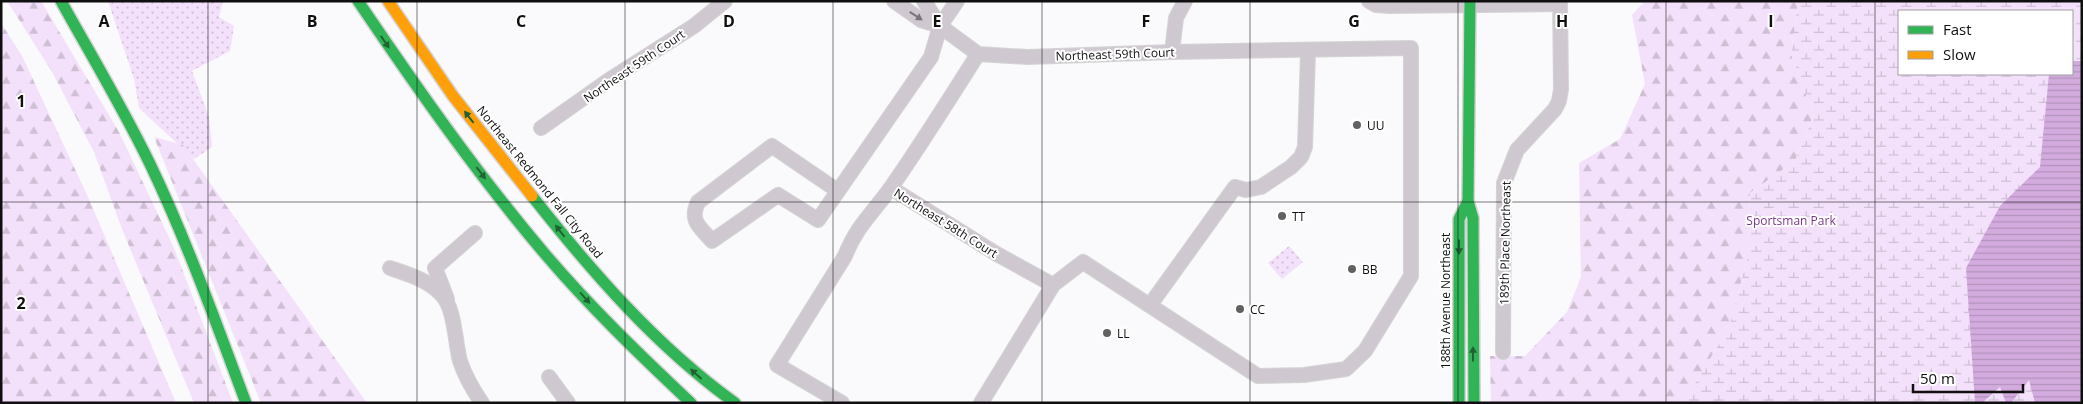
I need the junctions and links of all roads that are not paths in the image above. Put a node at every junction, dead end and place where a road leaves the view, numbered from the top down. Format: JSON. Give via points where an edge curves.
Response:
{"nodes":[{"id":1,"x":61,"y":1,"type":"edge"},
{"id":2,"x":358,"y":1,"type":"edge"},
{"id":3,"x":388,"y":1,"type":"edge"},
{"id":4,"x":724,"y":1,"type":"edge"},
{"id":5,"x":894,"y":1,"type":"edge"},
{"id":6,"x":924,"y":1,"type":"edge"},
{"id":7,"x":957,"y":1,"type":"edge"},
{"id":8,"x":1185,"y":1,"type":"edge"},
{"id":9,"x":1369,"y":1,"type":"edge"},
{"id":10,"x":1470,"y":3,"type":"edge"},
{"id":11,"x":1560,"y":3,"type":"edge"},
{"id":12,"x":940,"y":26,"type":"junction"},
{"id":13,"x":1308,"y":51,"type":"junction"},
{"id":14,"x":1172,"y":52,"type":"junction"},
{"id":15,"x":978,"y":54,"type":"junction"},
{"id":16,"x":541,"y":128,"type":"dead end"},
{"id":17,"x":891,"y":188,"type":"junction"},
{"id":18,"x":838,"y":191,"type":"junction"},
{"id":19,"x":1468,"y":201,"type":"junction"},
{"id":20,"x":474,"y":233,"type":"dead end"},
{"id":21,"x":390,"y":268,"type":"dead end"},
{"id":22,"x":1053,"y":285,"type":"junction"},
{"id":23,"x":448,"y":304,"type":"junction"},
{"id":24,"x":1150,"y":305,"type":"junction"},
{"id":25,"x":1503,"y":352,"type":"dead end"},
{"id":26,"x":549,"y":377,"type":"dead end"},
{"id":27,"x":246,"y":403,"type":"edge"},
{"id":28,"x":482,"y":403,"type":"edge"},
{"id":29,"x":568,"y":403,"type":"edge"},
{"id":30,"x":691,"y":403,"type":"edge"},
{"id":31,"x":735,"y":403,"type":"edge"},
{"id":32,"x":842,"y":403,"type":"edge"},
{"id":33,"x":981,"y":403,"type":"edge"},
{"id":34,"x":1459,"y":403,"type":"edge"},
{"id":35,"x":1474,"y":403,"type":"edge"}],
"edges":[{"from":1,"to":27,"type":"main road","via":[[150,164],[204,289]]},
{"from":2,"to":30,"type":"main road","one_way":true,"via":[[433,111],[545,254],[619,336]]},
{"from":31,"to":3,"type":"main road","name":"Northeast Redmond Fall City Road","one_way":true,"via":[[699,377],[637,318],[565,238],[453,96]]},
{"from":4,"to":16,"type":"street","name":"Northeast 59th Court","via":[[694,26]]},
{"from":5,"to":12,"type":"street","one_way":true,"via":[[921,20]]},
{"from":6,"to":12,"type":"street"},
{"from":7,"to":12,"type":"street"},
{"from":8,"to":14,"type":"street","via":[[1176,18]]},
{"from":9,"to":10,"type":"street","via":[[1389,6]]},
{"from":10,"to":11,"type":"street"},
{"from":10,"to":19,"type":"main road","name":"188th Avenue Northeast"},
{"from":11,"to":25,"type":"street","name":"189th Place Northeast","via":[[1559,101],[1517,150],[1504,184]]},
{"from":12,"to":15,"type":"street"},
{"from":12,"to":18,"type":"street","via":[[931,57]]},
{"from":13,"to":14,"type":"street","name":"Northeast 59th Court"},
{"from":13,"to":24,"type":"street","via":[[1305,147],[1301,157],[1291,168],[1260,187],[1246,190],[1235,187]]},
{"from":13,"to":24,"type":"street","name":"Northeast 59th Court","via":[[1411,48],[1411,276],[1365,351],[1346,369],[1304,375],[1258,376]]},
{"from":14,"to":15,"type":"street","name":"Northeast 59th Court","via":[[1028,57]]},
{"from":15,"to":17,"type":"street"},
{"from":17,"to":22,"type":"street","name":"Northeast 58th Court"},
{"from":17,"to":32,"type":"street","name":"Northeast 58th Court","via":[[859,228],[777,366]]},
{"from":18,"to":18,"type":"street","via":[[818,220],[778,195],[712,241],[694,219],[698,202],[772,146]]},
{"from":19,"to":34,"type":"main road","name":"188th Avenue Northeast","one_way":true,"via":[[1458,219]]},
{"from":35,"to":19,"type":"main road","name":"188th Avenue Northeast","one_way":true,"via":[[1473,218]]},
{"from":20,"to":23,"type":"street","via":[[434,268]]},
{"from":21,"to":23,"type":"street","via":[[416,277],[442,294]]},
{"from":22,"to":24,"type":"street","via":[[1083,262]]},
{"from":22,"to":33,"type":"street"},
{"from":23,"to":28,"type":"street","via":[[460,360]]},
{"from":26,"to":29,"type":"street"}]}
